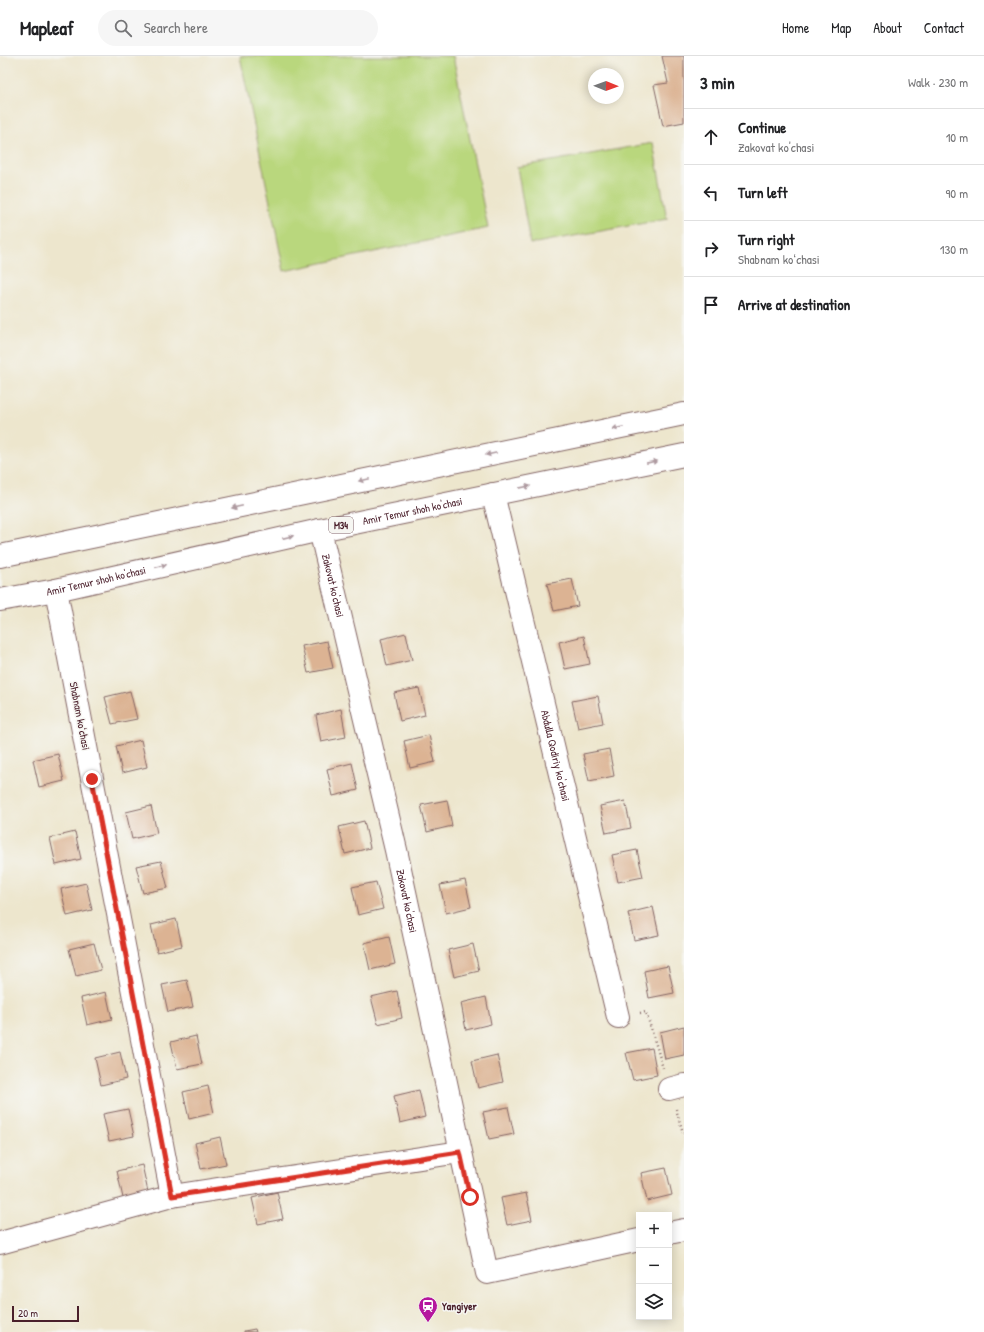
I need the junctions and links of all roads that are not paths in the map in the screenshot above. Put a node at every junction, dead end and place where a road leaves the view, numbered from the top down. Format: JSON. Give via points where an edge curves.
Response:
{"nodes":[{"id":1,"x":684,"y":414,"type":"edge"},
{"id":2,"x":684,"y":455,"type":"edge"},
{"id":3,"x":493,"y":494,"type":"junction"},
{"id":4,"x":320,"y":530,"type":"junction"},
{"id":5,"x":0,"y":556,"type":"edge"},
{"id":6,"x":56,"y":590,"type":"junction"},
{"id":7,"x":0,"y":600,"type":"edge"},
{"id":8,"x":618,"y":1017,"type":"road end"},
{"id":9,"x":460,"y":1152,"type":"junction"},
{"id":10,"x":172,"y":1196,"type":"junction"},
{"id":11,"x":684,"y":1230,"type":"edge"},
{"id":12,"x":672,"y":1232,"type":"edge"},
{"id":13,"x":636,"y":1241,"type":"edge"},
{"id":14,"x":0,"y":1243,"type":"edge"}],
"edges":[{"from":1,"to":5,"type":"main road","one_way":true},
{"from":3,"to":2,"type":"main road","name":"Amir Temur shoh ko'chasi","number":"M34","one_way":true},
{"from":3,"to":4,"type":"main road","name":"Amir Temur shoh ko'chasi","number":"M34"},
{"from":3,"to":8,"type":"main road","name":"Abdulla Qodiriy ko'chasi"},
{"from":6,"to":4,"type":"main road","name":"Amir Temur shoh ko'chasi","number":"M34","one_way":true},
{"from":4,"to":9,"type":"main road","name":"Zakovat ko'chasi","via":[[396,850]]},
{"from":6,"to":7,"type":"main road","name":"Amir Temur shoh ko'chasi","number":"M34"},
{"from":6,"to":10,"type":"main road","name":"Shabnam koʻchasi"},
{"from":9,"to":10,"type":"main road"},
{"from":9,"to":13,"type":"main road","name":"Zakovat ko'chasi","via":[[487,1273]]},
{"from":10,"to":14,"type":"main road"},
{"from":11,"to":12,"type":"main road"}]}
